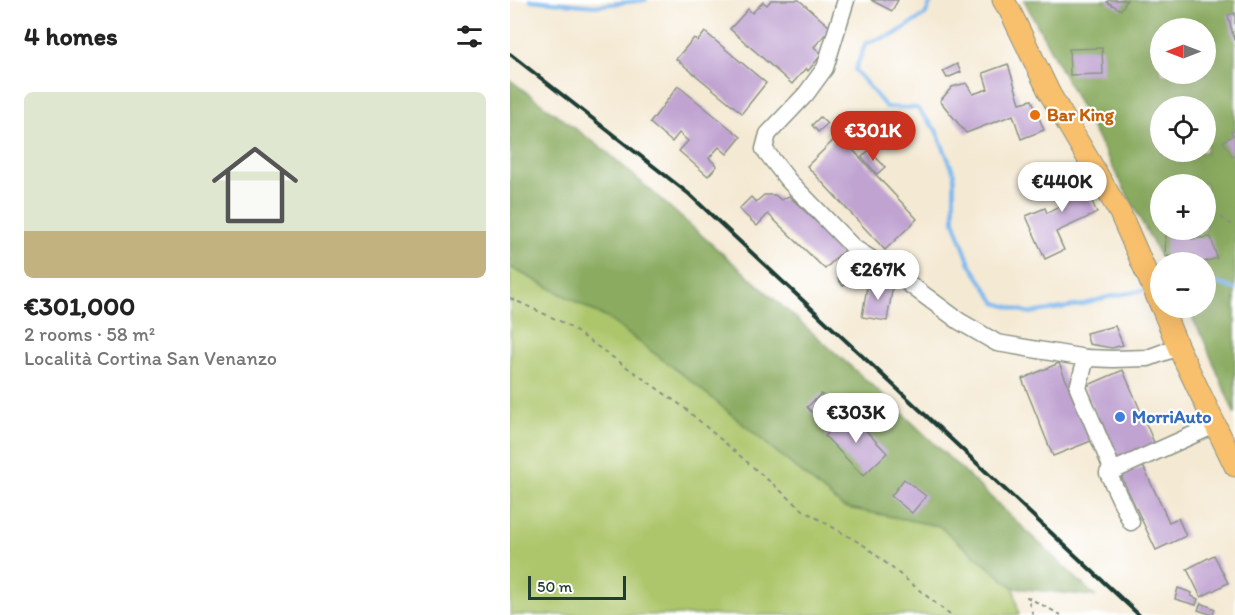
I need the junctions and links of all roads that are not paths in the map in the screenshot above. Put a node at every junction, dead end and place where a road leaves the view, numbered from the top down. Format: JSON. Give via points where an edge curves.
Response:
{"nodes":[{"id":1,"x":846,"y":0,"type":"edge"},
{"id":2,"x":1003,"y":0,"type":"edge"},
{"id":3,"x":1150,"y":280,"type":"edge"},
{"id":4,"x":1166,"y":318,"type":"edge"},
{"id":5,"x":1178,"y":347,"type":"junction"},
{"id":6,"x":1086,"y":358,"type":"junction"},
{"id":7,"x":1215,"y":425,"type":"junction"},
{"id":8,"x":1235,"y":466,"type":"edge"},
{"id":9,"x":1113,"y":471,"type":"junction"},
{"id":10,"x":1131,"y":522,"type":"dead end"}],
"edges":[{"from":1,"to":6,"type":"street","via":[[825,68],[768,134],[764,149],[788,180],[854,248],[959,321],[997,344]]},
{"from":2,"to":3,"type":"main road","via":[[1050,94],[1120,213]]},
{"from":4,"to":5,"type":"main road"},
{"from":5,"to":6,"type":"street","via":[[1148,358]]},
{"from":5,"to":7,"type":"main road"},
{"from":6,"to":9,"type":"street","via":[[1078,388]]},
{"from":7,"to":8,"type":"main road"},
{"from":7,"to":9,"type":"street"},
{"from":9,"to":10,"type":"street","via":[[1108,473]]}]}
